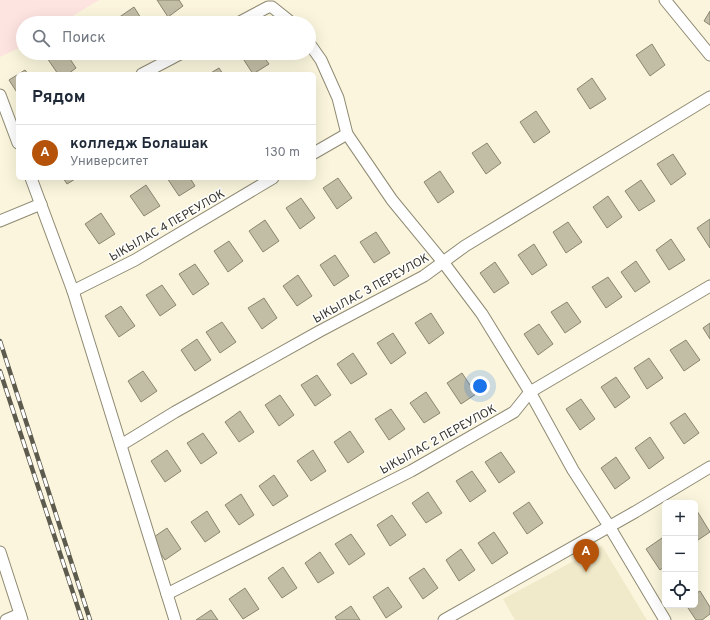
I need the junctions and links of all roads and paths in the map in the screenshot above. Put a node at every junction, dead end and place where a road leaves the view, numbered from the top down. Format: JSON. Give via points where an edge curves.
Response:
{"nodes":[{"id":1,"x":665,"y":0,"type":"edge"},
{"id":2,"x":251,"y":16,"type":"edge"},
{"id":3,"x":283,"y":16,"type":"edge"},
{"id":4,"x":316,"y":53,"type":"edge"},
{"id":5,"x":710,"y":55,"type":"edge"},
{"id":6,"x":169,"y":60,"type":"edge"},
{"id":7,"x":146,"y":72,"type":"edge"},
{"id":8,"x":0,"y":95,"type":"edge"},
{"id":9,"x":710,"y":96,"type":"edge"},
{"id":10,"x":346,"y":134,"type":"junction"},
{"id":11,"x":16,"y":138,"type":"edge"},
{"id":12,"x":316,"y":152,"type":"edge"},
{"id":13,"x":32,"y":180,"type":"edge"},
{"id":14,"x":270,"y":180,"type":"edge"},
{"id":15,"x":41,"y":204,"type":"junction"},
{"id":16,"x":0,"y":221,"type":"edge"},
{"id":17,"x":443,"y":262,"type":"junction"},
{"id":18,"x":710,"y":286,"type":"edge"},
{"id":19,"x":73,"y":291,"type":"junction"},
{"id":20,"x":530,"y":392,"type":"junction"},
{"id":21,"x":121,"y":445,"type":"junction"},
{"id":22,"x":710,"y":467,"type":"edge"},
{"id":23,"x":609,"y":526,"type":"junction"},
{"id":24,"x":0,"y":552,"type":"edge"},
{"id":25,"x":166,"y":594,"type":"junction"},
{"id":26,"x":21,"y":617,"type":"edge"},
{"id":27,"x":6,"y":620,"type":"edge"},
{"id":28,"x":175,"y":620,"type":"edge"},
{"id":29,"x":444,"y":620,"type":"edge"},
{"id":30,"x":665,"y":620,"type":"edge"}],
"edges":[{"from":1,"to":5,"type":"street"},
{"from":2,"to":3,"type":"street","via":[[268,7],[272,7]]},
{"from":4,"to":10,"type":"street","via":[[338,98]]},
{"from":6,"to":7,"type":"street"},
{"from":8,"to":11,"type":"street"},
{"from":9,"to":17,"type":"street","name":"ЫКЫЛАС 3 ПЕРЕУЛОК"},
{"from":10,"to":12,"type":"street"},
{"from":10,"to":17,"type":"street","via":[[392,200]]},
{"from":13,"to":15,"type":"street"},
{"from":14,"to":19,"type":"street","name":"ЫКЫЛАС 4 ПЕРЕУЛОК","via":[[135,260]]},
{"from":15,"to":16,"type":"street"},
{"from":15,"to":19,"type":"street"},
{"from":17,"to":20,"type":"street","via":[[482,314]]},
{"from":17,"to":21,"type":"street","name":"ЫКЫЛАС 3 ПЕРЕУЛОК","via":[[424,276],[174,412]]},
{"from":18,"to":20,"type":"street","name":"ЫКЫЛАС 2 ПЕРЕУЛОК"},
{"from":19,"to":21,"type":"street"},
{"from":20,"to":23,"type":"street","via":[[573,470]]},
{"from":20,"to":25,"type":"street","name":"ЫКЫЛАС 2 ПЕРЕУЛОК","via":[[514,412],[411,471]]},
{"from":21,"to":25,"type":"street"},
{"from":22,"to":23,"type":"street"},
{"from":23,"to":29,"type":"street"},
{"from":23,"to":30,"type":"street"},
{"from":24,"to":26,"type":"street"},
{"from":25,"to":28,"type":"street"},
{"from":26,"to":27,"type":"street"}]}
